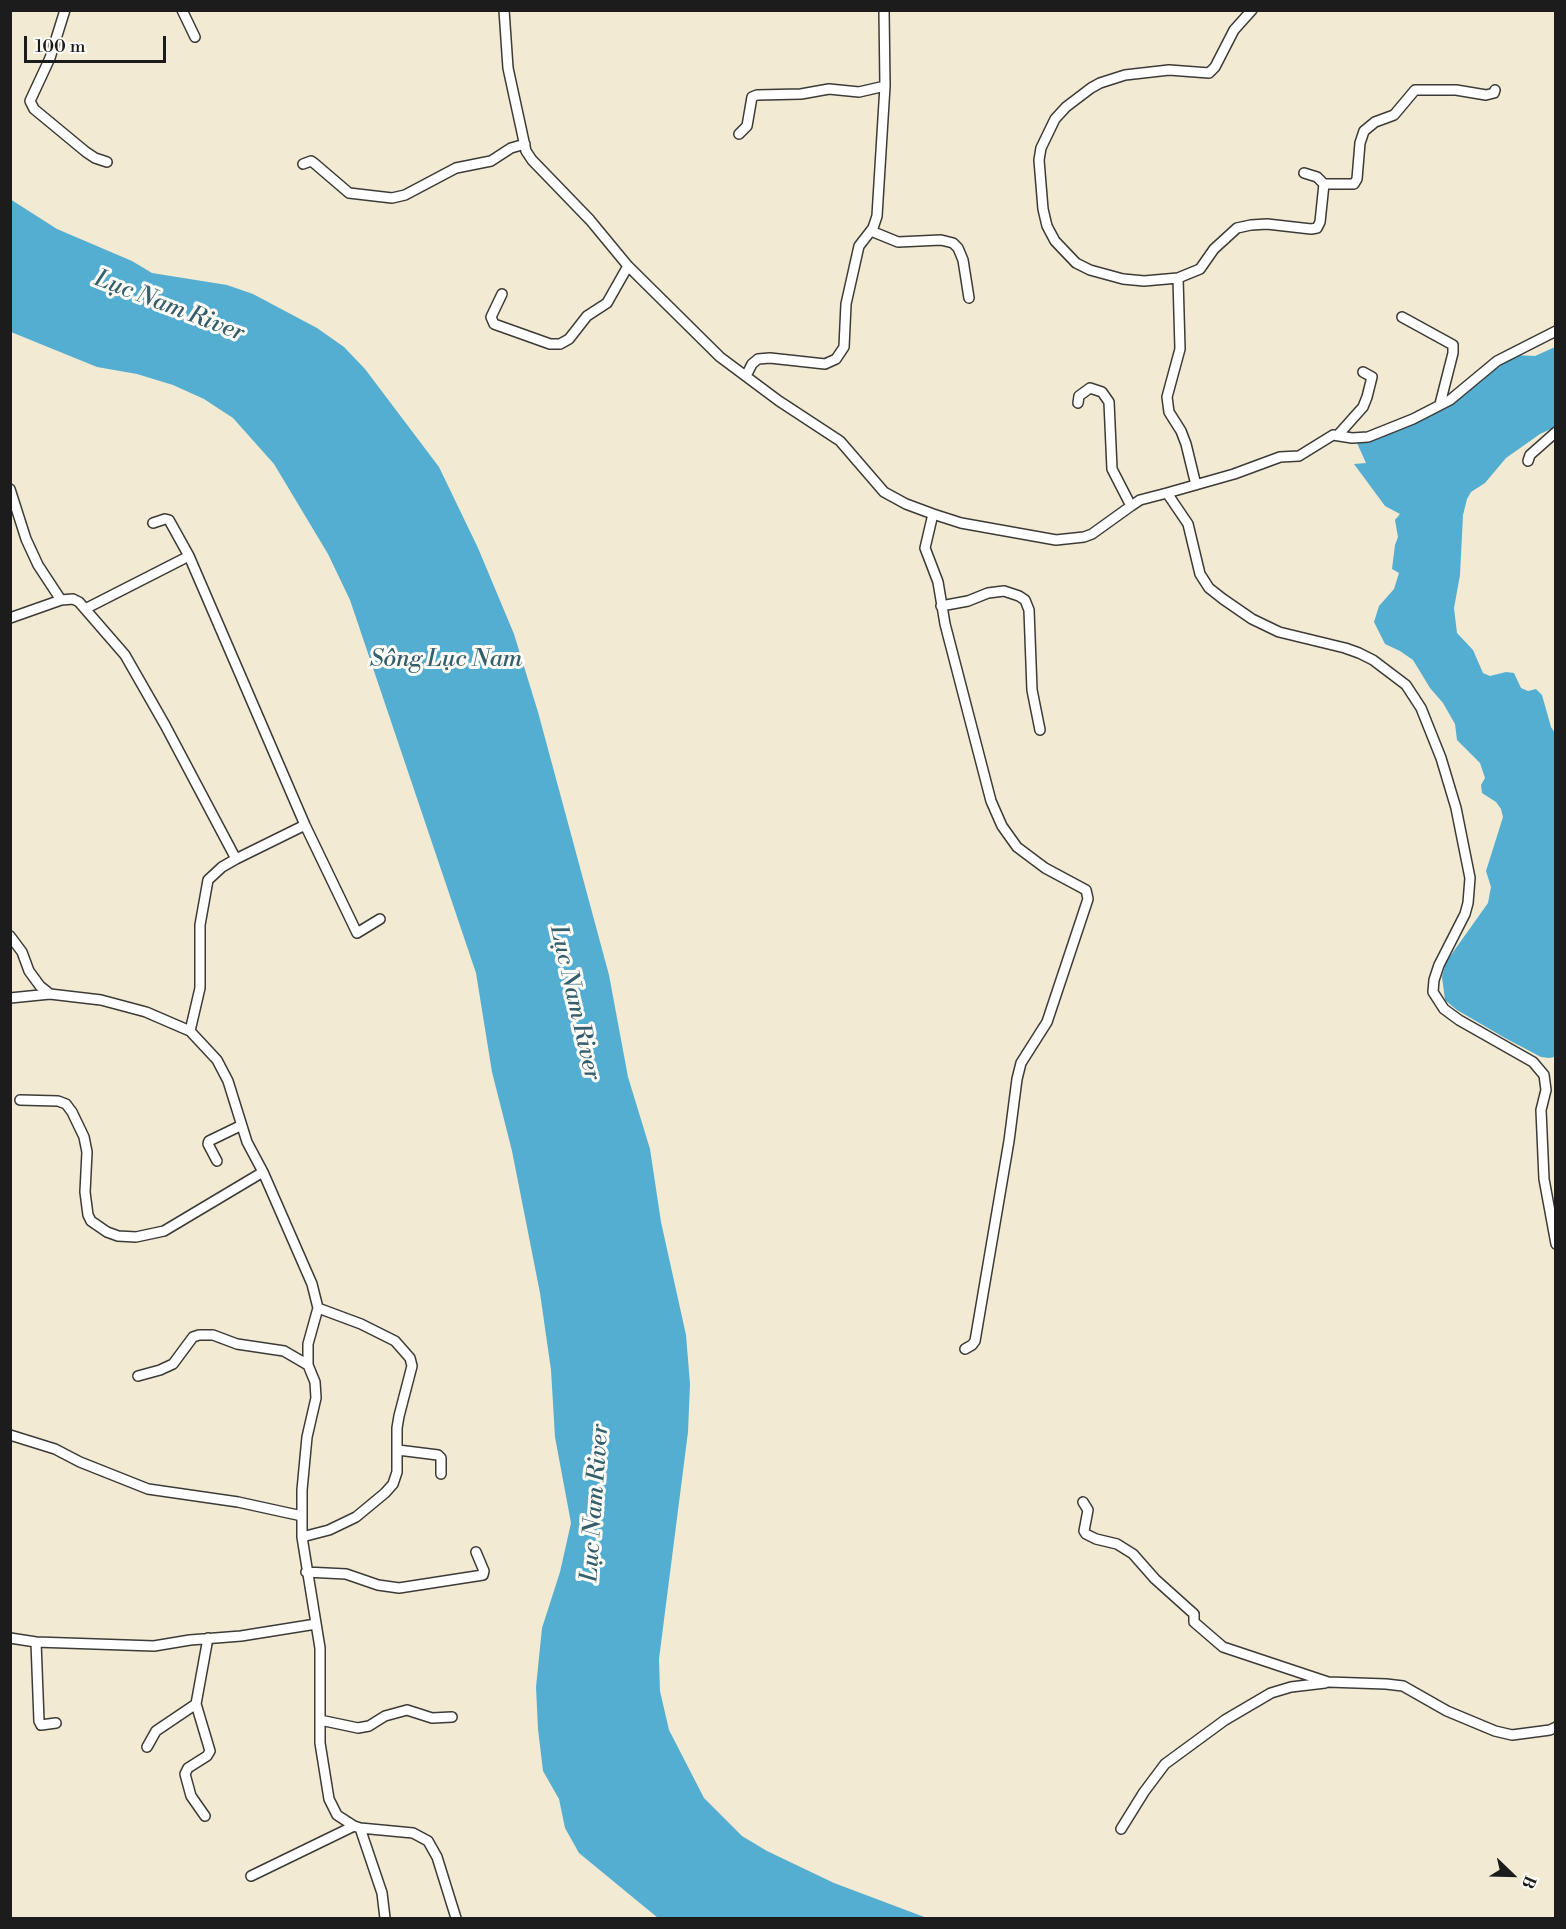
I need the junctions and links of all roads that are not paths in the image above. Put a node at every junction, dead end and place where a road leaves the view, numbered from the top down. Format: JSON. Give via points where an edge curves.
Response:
{"nodes":[{"id":1,"x":65,"y":10,"type":"edge"},
{"id":2,"x":182,"y":10,"type":"edge"},
{"id":3,"x":504,"y":10,"type":"edge"},
{"id":4,"x":884,"y":10,"type":"edge"},
{"id":5,"x":1252,"y":10,"type":"edge"},
{"id":6,"x":195,"y":38,"type":"dead end"},
{"id":7,"x":885,"y":86,"type":"junction"},
{"id":8,"x":1495,"y":90,"type":"dead end"},
{"id":9,"x":739,"y":134,"type":"dead end"},
{"id":10,"x":525,"y":144,"type":"junction"},
{"id":11,"x":107,"y":162,"type":"dead end"},
{"id":12,"x":303,"y":164,"type":"dead end"},
{"id":13,"x":1304,"y":173,"type":"dead end"},
{"id":14,"x":1324,"y":184,"type":"junction"},
{"id":15,"x":871,"y":231,"type":"junction"},
{"id":16,"x":628,"y":266,"type":"junction"},
{"id":17,"x":1178,"y":278,"type":"junction"},
{"id":18,"x":502,"y":294,"type":"dead end"},
{"id":19,"x":969,"y":298,"type":"dead end"},
{"id":20,"x":1402,"y":317,"type":"dead end"},
{"id":21,"x":1556,"y":331,"type":"edge"},
{"id":22,"x":1363,"y":372,"type":"dead end"},
{"id":23,"x":746,"y":376,"type":"junction"},
{"id":24,"x":1078,"y":402,"type":"dead end"},
{"id":25,"x":1440,"y":404,"type":"junction"},
{"id":26,"x":1556,"y":432,"type":"edge"},
{"id":27,"x":1338,"y":435,"type":"junction"},
{"id":28,"x":1528,"y":461,"type":"dead end"},
{"id":29,"x":1196,"y":485,"type":"junction"},
{"id":30,"x":10,"y":489,"type":"edge"},
{"id":31,"x":1167,"y":494,"type":"junction"},
{"id":32,"x":1131,"y":506,"type":"junction"},
{"id":33,"x":933,"y":514,"type":"junction"},
{"id":34,"x":153,"y":523,"type":"dead end"},
{"id":35,"x":189,"y":556,"type":"junction"},
{"id":36,"x":61,"y":600,"type":"junction"},
{"id":37,"x":941,"y":606,"type":"junction"},
{"id":38,"x":84,"y":609,"type":"junction"},
{"id":39,"x":10,"y":618,"type":"edge"},
{"id":40,"x":1040,"y":729,"type":"dead end"},
{"id":41,"x":305,"y":825,"type":"junction"},
{"id":42,"x":236,"y":859,"type":"junction"},
{"id":43,"x":380,"y":919,"type":"dead end"},
{"id":44,"x":10,"y":936,"type":"edge"},
{"id":45,"x":50,"y":994,"type":"junction"},
{"id":46,"x":10,"y":998,"type":"edge"},
{"id":47,"x":190,"y":1031,"type":"junction"},
{"id":48,"x":20,"y":1100,"type":"dead end"},
{"id":49,"x":240,"y":1126,"type":"junction"},
{"id":50,"x":217,"y":1161,"type":"dead end"},
{"id":51,"x":263,"y":1172,"type":"junction"},
{"id":52,"x":1556,"y":1244,"type":"edge"},
{"id":53,"x":318,"y":1308,"type":"junction"},
{"id":54,"x":965,"y":1349,"type":"dead end"},
{"id":55,"x":308,"y":1365,"type":"junction"},
{"id":56,"x":138,"y":1376,"type":"dead end"},
{"id":57,"x":10,"y":1435,"type":"edge"},
{"id":58,"x":398,"y":1450,"type":"junction"},
{"id":59,"x":441,"y":1474,"type":"dead end"},
{"id":60,"x":1083,"y":1502,"type":"dead end"},
{"id":61,"x":302,"y":1516,"type":"junction"},
{"id":62,"x":303,"y":1537,"type":"junction"},
{"id":63,"x":476,"y":1552,"type":"dead end"},
{"id":64,"x":306,"y":1572,"type":"junction"},
{"id":65,"x":316,"y":1624,"type":"junction"},
{"id":66,"x":10,"y":1638,"type":"edge"},
{"id":67,"x":208,"y":1638,"type":"junction"},
{"id":68,"x":36,"y":1642,"type":"junction"},
{"id":69,"x":1328,"y":1682,"type":"junction"},
{"id":70,"x":196,"y":1704,"type":"junction"},
{"id":71,"x":452,"y":1718,"type":"dead end"},
{"id":72,"x":320,"y":1720,"type":"junction"},
{"id":73,"x":56,"y":1723,"type":"dead end"},
{"id":74,"x":1556,"y":1727,"type":"edge"},
{"id":75,"x":147,"y":1747,"type":"dead end"},
{"id":76,"x":205,"y":1816,"type":"dead end"},
{"id":77,"x":357,"y":1827,"type":"junction"},
{"id":78,"x":1121,"y":1829,"type":"dead end"},
{"id":79,"x":251,"y":1876,"type":"dead end"},
{"id":80,"x":385,"y":1918,"type":"edge"},
{"id":81,"x":456,"y":1918,"type":"edge"}],
"edges":[{"from":1,"to":11,"type":"street","via":[[50,58],[30,100],[34,109],[86,152]]},
{"from":2,"to":6,"type":"street"},
{"from":3,"to":10,"type":"street","via":[[508,68]]},
{"from":4,"to":7,"type":"street"},
{"from":5,"to":17,"type":"street","via":[[1234,30],[1211,72],[1169,70],[1125,75],[1100,83],[1066,106],[1041,148],[1040,188],[1047,226],[1066,254],[1076,263],[1108,277],[1144,281]]},
{"from":7,"to":9,"type":"street","via":[[859,92],[830,89],[801,94],[757,94],[752,97],[747,126]]},
{"from":7,"to":15,"type":"street","via":[[877,216]]},
{"from":8,"to":14,"type":"street","via":[[1486,95],[1415,90],[1394,115],[1364,131],[1356,183]]},
{"from":10,"to":12,"type":"street","via":[[491,161],[456,168],[392,198],[349,193],[311,161]]},
{"from":10,"to":16,"type":"street","via":[[532,160]]},
{"from":13,"to":14,"type":"street"},
{"from":14,"to":17,"type":"street","via":[[1317,228],[1268,224],[1237,228],[1214,249],[1200,269]]},
{"from":15,"to":19,"type":"street","via":[[898,242],[953,243],[963,260]]},
{"from":15,"to":23,"type":"street","via":[[859,246],[846,304],[845,339],[836,359],[825,364],[763,358],[754,361]]},
{"from":16,"to":18,"type":"street","via":[[607,303],[587,316],[560,344],[494,324],[491,317]]},
{"from":16,"to":23,"type":"street","via":[[713,350]]},
{"from":17,"to":29,"type":"street","via":[[1180,349],[1167,397],[1169,412],[1186,444]]},
{"from":20,"to":25,"type":"street","via":[[1453,345]]},
{"from":21,"to":25,"type":"street","via":[[1497,361]]},
{"from":22,"to":27,"type":"street","via":[[1372,377],[1367,397]]},
{"from":23,"to":33,"type":"street","via":[[840,441],[884,492]]},
{"from":24,"to":32,"type":"street","via":[[1079,396],[1090,388],[1102,392],[1109,402],[1112,469]]},
{"from":25,"to":27,"type":"street","via":[[1368,437]]},
{"from":26,"to":28,"type":"street"},
{"from":27,"to":29,"type":"street","via":[[1299,456],[1280,457]]},
{"from":29,"to":31,"type":"street"},
{"from":30,"to":36,"type":"street","via":[[26,539]]},
{"from":31,"to":32,"type":"street"},
{"from":31,"to":52,"type":"street","via":[[1188,524],[1200,574],[1222,599],[1279,632],[1345,648],[1373,660],[1406,685],[1421,708],[1456,808],[1470,878],[1466,914],[1438,965],[1433,992],[1451,1015],[1533,1062],[1544,1075],[1544,1179]]},
{"from":32,"to":33,"type":"street","via":[[1092,534],[1056,540],[975,526]]},
{"from":33,"to":37,"type":"street","via":[[925,548],[938,582]]},
{"from":34,"to":35,"type":"street","via":[[169,520]]},
{"from":35,"to":38,"type":"street"},
{"from":35,"to":41,"type":"street"},
{"from":36,"to":38,"type":"street","via":[[76,600]]},
{"from":36,"to":39,"type":"street"},
{"from":37,"to":40,"type":"street","via":[[1004,591],[1025,600],[1029,610],[1032,690]]},
{"from":37,"to":54,"type":"street","via":[[986,781],[1002,826],[1022,852],[1086,890],[1088,899],[1047,1022],[1021,1063],[975,1341]]},
{"from":38,"to":42,"type":"street","via":[[125,655]]},
{"from":41,"to":42,"type":"street"},
{"from":41,"to":43,"type":"street","via":[[357,933]]},
{"from":42,"to":47,"type":"street","via":[[211,876],[206,885],[200,925],[200,988]]},
{"from":44,"to":45,"type":"street","via":[[29,971]]},
{"from":45,"to":46,"type":"street"},
{"from":45,"to":47,"type":"street","via":[[101,1000],[146,1012]]},
{"from":47,"to":49,"type":"street","via":[[217,1060],[228,1081]]},
{"from":48,"to":51,"type":"street","via":[[58,1101],[72,1112],[87,1152],[88,1215],[91,1221],[118,1236],[164,1231]]},
{"from":49,"to":50,"type":"street","via":[[209,1141]]},
{"from":49,"to":51,"type":"street"},
{"from":51,"to":53,"type":"street","via":[[312,1284]]},
{"from":53,"to":55,"type":"street","via":[[310,1331]]},
{"from":53,"to":58,"type":"street","via":[[394,1341],[410,1358],[411,1377],[397,1428]]},
{"from":55,"to":56,"type":"street","via":[[284,1351],[199,1335],[193,1337],[173,1364]]},
{"from":55,"to":61,"type":"street","via":[[316,1398],[307,1437]]},
{"from":57,"to":61,"type":"street","via":[[55,1449],[148,1489]]},
{"from":58,"to":59,"type":"street","via":[[438,1455]]},
{"from":58,"to":62,"type":"street","via":[[397,1472],[386,1493],[344,1525]]},
{"from":60,"to":69,"type":"street","via":[[1089,1514],[1084,1527],[1086,1534],[1133,1554],[1194,1614],[1194,1622],[1217,1643]]},
{"from":61,"to":62,"type":"street"},
{"from":62,"to":64,"type":"street"},
{"from":63,"to":64,"type":"street","via":[[483,1575],[399,1588],[378,1586],[346,1575]]},
{"from":64,"to":65,"type":"street"},
{"from":65,"to":67,"type":"street"},
{"from":65,"to":72,"type":"street"},
{"from":66,"to":68,"type":"street"},
{"from":67,"to":68,"type":"street","via":[[154,1646]]},
{"from":67,"to":70,"type":"street"},
{"from":68,"to":73,"type":"street","via":[[39,1722]]},
{"from":69,"to":74,"type":"street","via":[[1403,1686],[1447,1711],[1512,1735]]},
{"from":69,"to":78,"type":"street","via":[[1271,1693],[1225,1720],[1165,1764]]},
{"from":70,"to":75,"type":"street","via":[[156,1731]]},
{"from":70,"to":76,"type":"street","via":[[210,1751],[185,1774],[191,1796]]},
{"from":71,"to":72,"type":"street","via":[[404,1711],[358,1728]]},
{"from":72,"to":77,"type":"street","via":[[329,1799],[337,1815]]},
{"from":77,"to":79,"type":"street"},
{"from":77,"to":80,"type":"street","via":[[382,1893]]},
{"from":77,"to":81,"type":"street","via":[[413,1833],[428,1840]]}]}
